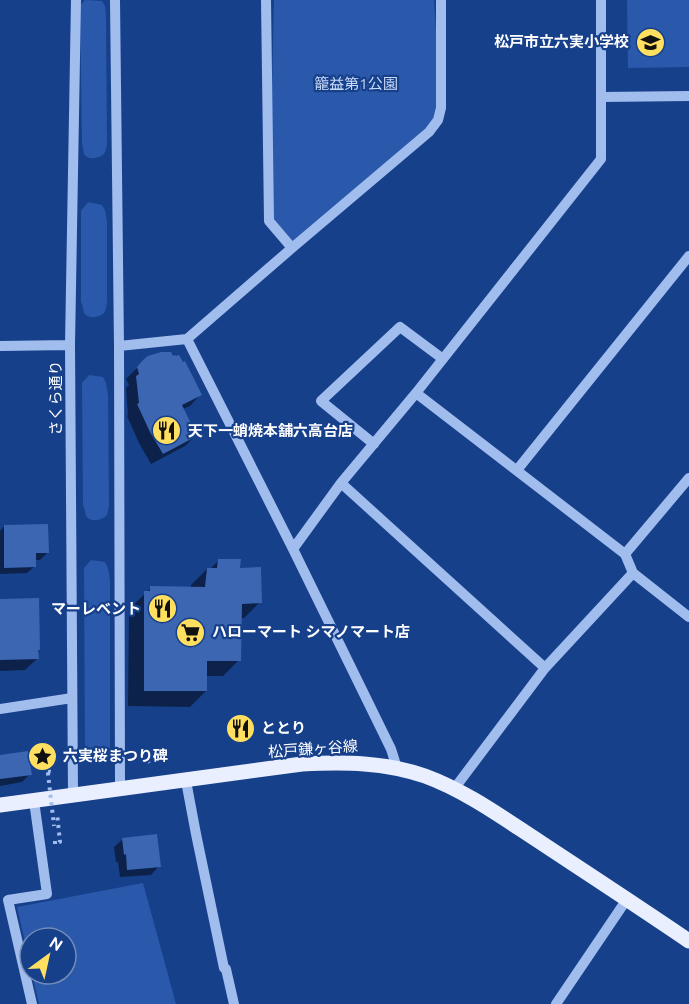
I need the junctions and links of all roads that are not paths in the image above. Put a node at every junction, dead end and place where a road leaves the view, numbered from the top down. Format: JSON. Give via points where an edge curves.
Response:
{"nodes":[{"id":1,"x":76,"y":0,"type":"edge"},
{"id":2,"x":115,"y":0,"type":"edge"},
{"id":3,"x":266,"y":0,"type":"edge"},
{"id":4,"x":441,"y":0,"type":"edge"},
{"id":5,"x":601,"y":0,"type":"edge"},
{"id":6,"x":689,"y":96,"type":"edge"},
{"id":7,"x":602,"y":97,"type":"junction"},
{"id":8,"x":292,"y":248,"type":"junction"},
{"id":9,"x":689,"y":256,"type":"edge"},
{"id":10,"x":187,"y":339,"type":"junction"},
{"id":11,"x":70,"y":345,"type":"junction"},
{"id":12,"x":0,"y":346,"type":"edge"},
{"id":13,"x":118,"y":346,"type":"junction"},
{"id":14,"x":442,"y":359,"type":"junction"},
{"id":15,"x":416,"y":393,"type":"junction"},
{"id":16,"x":374,"y":444,"type":"junction"},
{"id":17,"x":517,"y":470,"type":"junction"},
{"id":18,"x":689,"y":478,"type":"edge"},
{"id":19,"x":341,"y":483,"type":"junction"},
{"id":20,"x":293,"y":549,"type":"junction"},
{"id":21,"x":625,"y":554,"type":"junction"},
{"id":22,"x":633,"y":573,"type":"junction"},
{"id":23,"x":689,"y":617,"type":"edge"},
{"id":24,"x":545,"y":668,"type":"junction"},
{"id":25,"x":72,"y":698,"type":"junction"},
{"id":26,"x":0,"y":709,"type":"edge"},
{"id":27,"x":397,"y":768,"type":"junction"},
{"id":28,"x":186,"y":781,"type":"junction"},
{"id":29,"x":453,"y":789,"type":"junction"},
{"id":30,"x":120,"y":790,"type":"junction"},
{"id":31,"x":73,"y":795,"type":"junction"},
{"id":32,"x":34,"y":801,"type":"junction"},
{"id":33,"x":0,"y":805,"type":"edge"},
{"id":34,"x":627,"y":899,"type":"junction"},
{"id":35,"x":689,"y":940,"type":"edge"},
{"id":36,"x":32,"y":1004,"type":"edge"},
{"id":37,"x":234,"y":1004,"type":"edge"},
{"id":38,"x":556,"y":1004,"type":"edge"}],
"edges":[{"from":1,"to":11,"type":"street","name":"さくら通り"},
{"from":2,"to":13,"type":"street"},
{"from":3,"to":8,"type":"street","via":[[268,221]]},
{"from":4,"to":8,"type":"street","via":[[438,120],[429,132]]},
{"from":5,"to":7,"type":"street"},
{"from":6,"to":7,"type":"street"},
{"from":7,"to":14,"type":"street","via":[[602,159]]},
{"from":8,"to":10,"type":"street"},
{"from":9,"to":17,"type":"street"},
{"from":10,"to":13,"type":"street"},
{"from":10,"to":20,"type":"street"},
{"from":11,"to":12,"type":"street"},
{"from":11,"to":25,"type":"street","name":"さくら通り"},
{"from":13,"to":30,"type":"street"},
{"from":14,"to":15,"type":"street"},
{"from":14,"to":16,"type":"street","via":[[400,327],[321,401]]},
{"from":15,"to":16,"type":"street"},
{"from":15,"to":17,"type":"street"},
{"from":16,"to":19,"type":"street"},
{"from":17,"to":21,"type":"street"},
{"from":18,"to":21,"type":"street"},
{"from":19,"to":20,"type":"street"},
{"from":19,"to":24,"type":"street"},
{"from":20,"to":27,"type":"street"},
{"from":21,"to":22,"type":"street"},
{"from":22,"to":23,"type":"street"},
{"from":22,"to":24,"type":"street"},
{"from":24,"to":29,"type":"street"},
{"from":25,"to":26,"type":"street"},
{"from":25,"to":31,"type":"street","name":"さくら通り"},
{"from":27,"to":28,"type":"main road","name":"松戸鎌ヶ谷線","via":[[340,762],[302,764]]},
{"from":27,"to":29,"type":"main road","name":"松戸鎌ヶ谷線"},
{"from":28,"to":30,"type":"main road","name":"松戸鎌ヶ谷線"},
{"from":28,"to":37,"type":"street"},
{"from":29,"to":34,"type":"main road","name":"松戸鎌ヶ谷線"},
{"from":30,"to":31,"type":"main road","name":"松戸鎌ヶ谷線"},
{"from":31,"to":32,"type":"main road","name":"松戸鎌ヶ谷線"},
{"from":32,"to":33,"type":"main road","name":"松戸鎌ヶ谷線"},
{"from":32,"to":36,"type":"street","via":[[47,894],[8,900]]},
{"from":34,"to":35,"type":"main road","name":"松戸鎌ヶ谷線"},
{"from":34,"to":38,"type":"street"}]}
